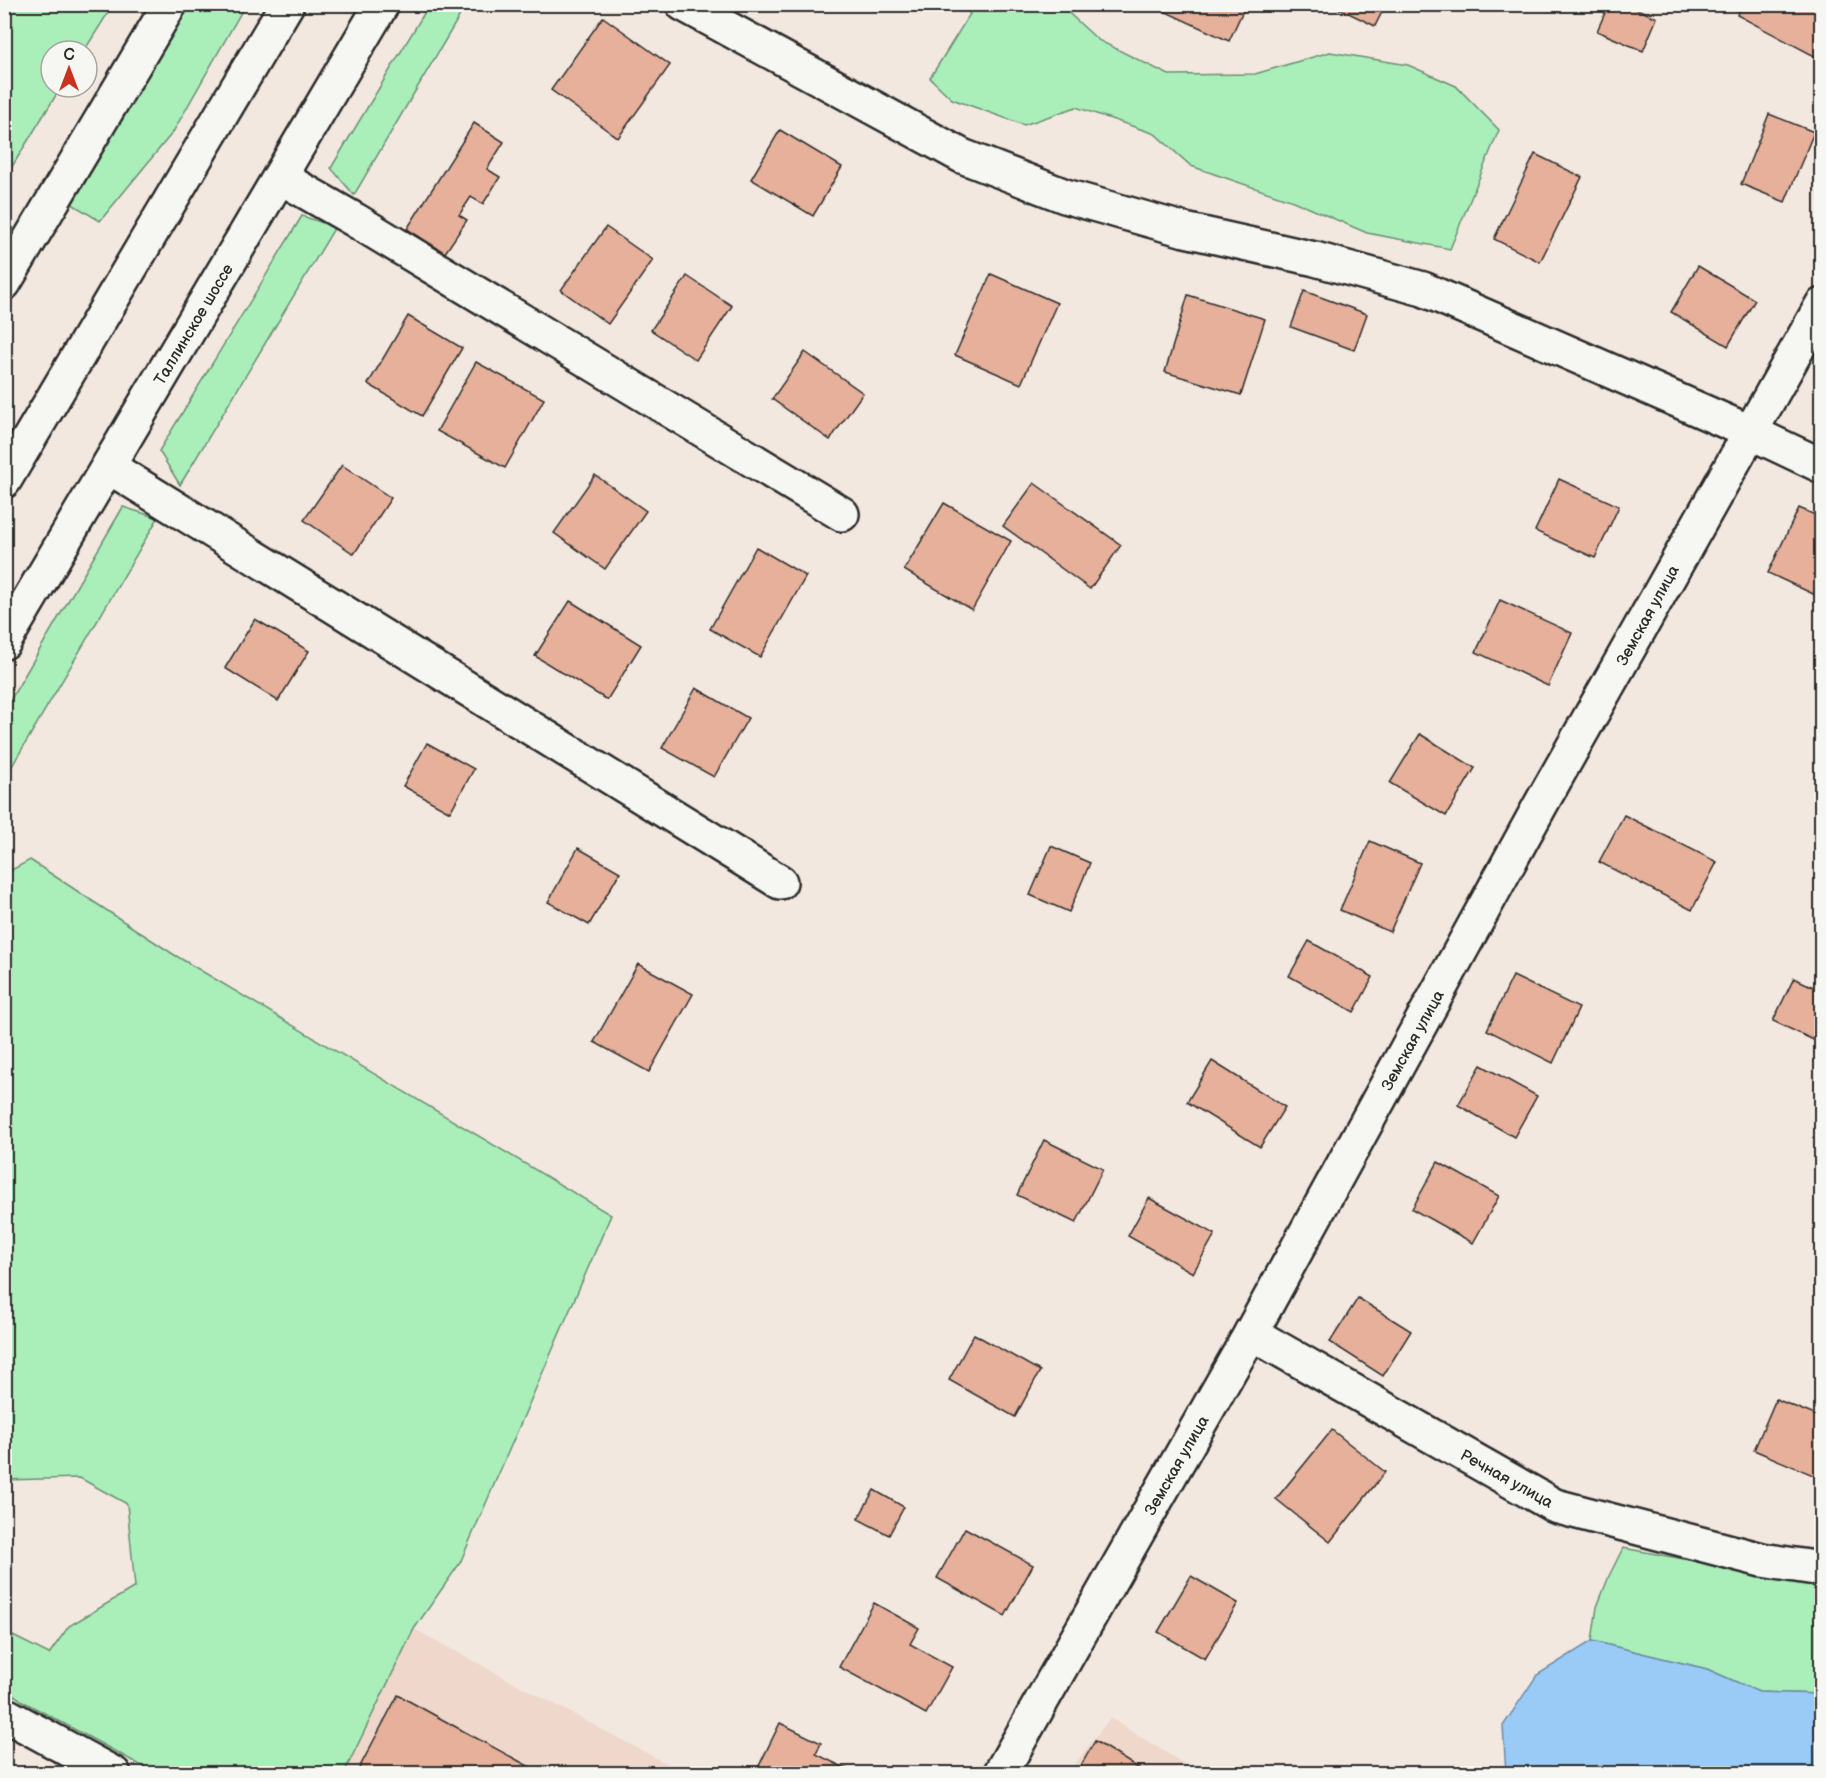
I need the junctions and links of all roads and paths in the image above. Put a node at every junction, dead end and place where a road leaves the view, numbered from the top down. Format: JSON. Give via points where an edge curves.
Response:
{"nodes":[{"id":1,"x":170,"y":4,"type":"edge"},
{"id":2,"x":287,"y":4,"type":"edge"},
{"id":3,"x":382,"y":4,"type":"edge"},
{"id":4,"x":683,"y":4,"type":"edge"},
{"id":5,"x":280,"y":177,"type":"junction"},
{"id":6,"x":4,"y":282,"type":"edge"},
{"id":7,"x":1821,"y":305,"type":"edge"},
{"id":8,"x":1750,"y":432,"type":"junction"},
{"id":9,"x":1821,"y":466,"type":"edge"},
{"id":10,"x":109,"y":467,"type":"junction"},
{"id":11,"x":4,"y":481,"type":"edge"},
{"id":12,"x":842,"y":514,"type":"dead end"},
{"id":13,"x":4,"y":642,"type":"edge"},
{"id":14,"x":780,"y":882,"type":"dead end"},
{"id":15,"x":1251,"y":1333,"type":"junction"},
{"id":16,"x":1821,"y":1569,"type":"edge"},
{"id":17,"x":4,"y":1714,"type":"edge"},
{"id":18,"x":114,"y":1773,"type":"edge"},
{"id":19,"x":1000,"y":1773,"type":"edge"}],
"edges":[{"from":1,"to":6,"type":"street"},
{"from":2,"to":11,"type":"street"},
{"from":3,"to":5,"type":"street","name":"Таллинское шоссе"},
{"from":4,"to":8,"type":"street","via":[[962,156],[1065,196],[1423,289]]},
{"from":5,"to":10,"type":"street","name":"Таллинское шоссе"},
{"from":5,"to":12,"type":"street"},
{"from":7,"to":8,"type":"street","name":"Земская улица"},
{"from":8,"to":9,"type":"street"},
{"from":8,"to":15,"type":"street","name":"Земская улица"},
{"from":10,"to":13,"type":"street","name":"Таллинское шоссе"},
{"from":10,"to":14,"type":"street"},
{"from":15,"to":16,"type":"street","name":"Речная улица","via":[[1555,1506],[1762,1560]]},
{"from":15,"to":19,"type":"street","name":"Земская улица"},
{"from":17,"to":18,"type":"street"}]}
